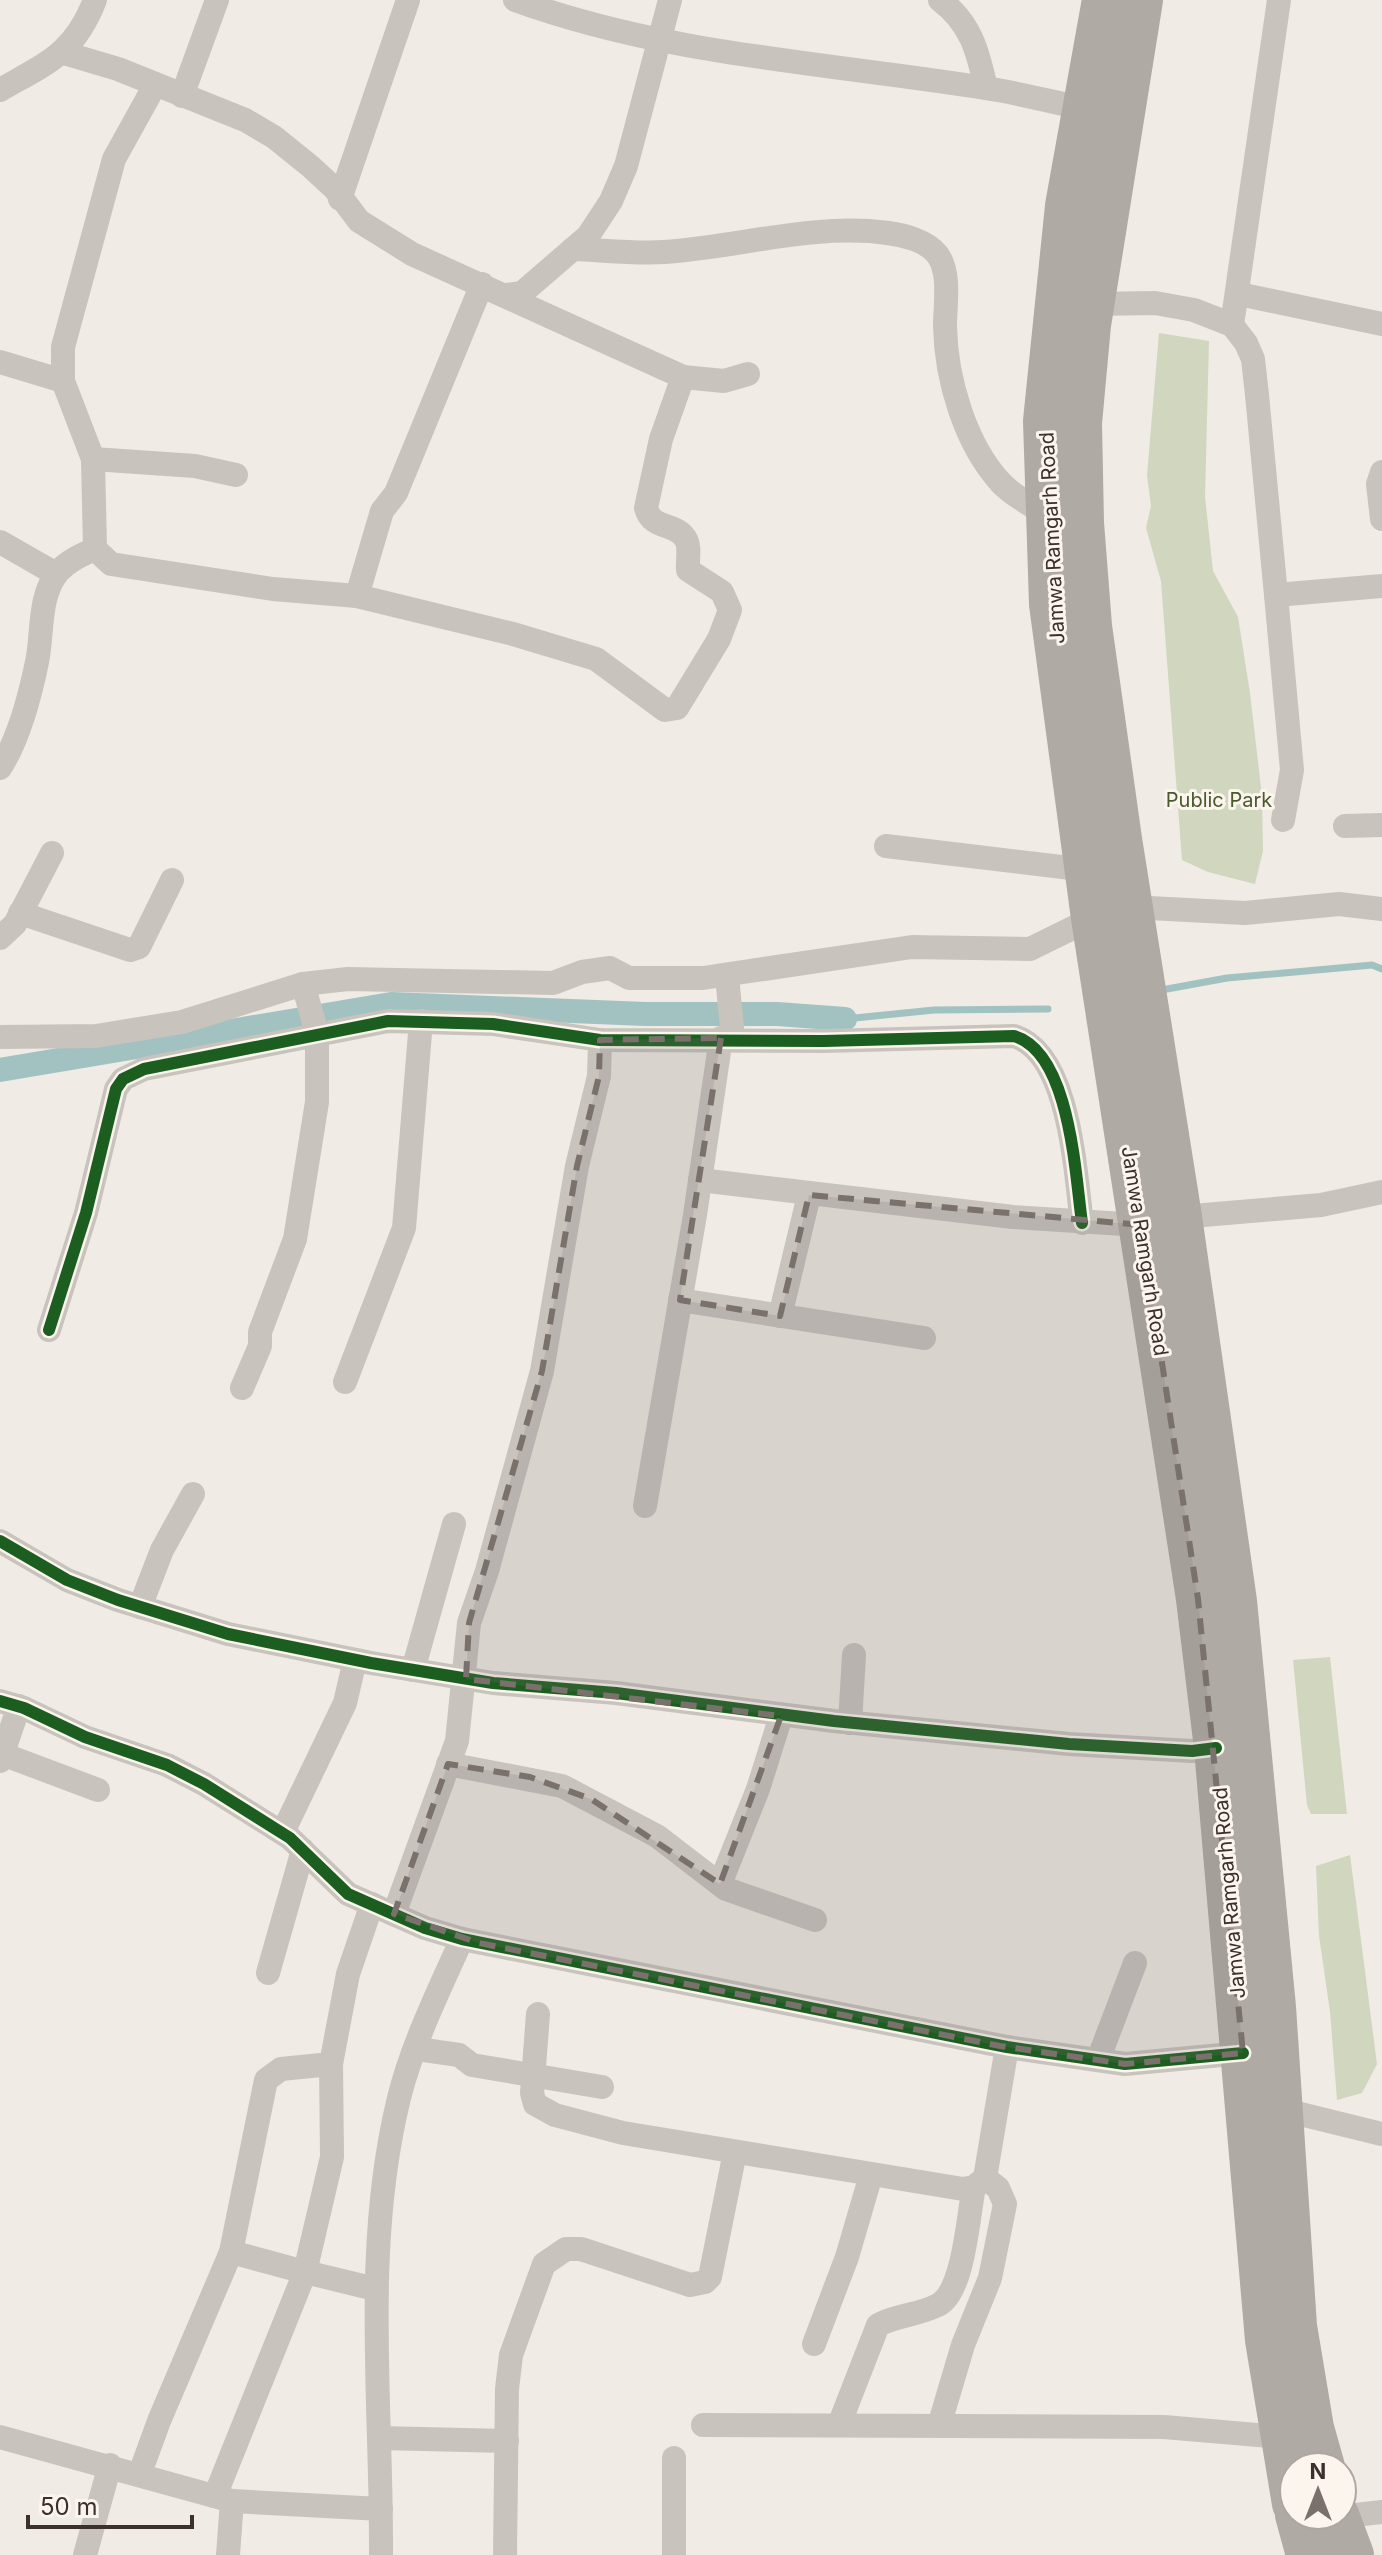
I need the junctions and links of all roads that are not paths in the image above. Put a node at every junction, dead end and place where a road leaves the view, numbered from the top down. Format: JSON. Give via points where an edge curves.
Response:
{"nodes":[{"id":1,"x":95,"y":0,"type":"edge"},
{"id":2,"x":217,"y":0,"type":"edge"},
{"id":3,"x":408,"y":0,"type":"edge"},
{"id":4,"x":515,"y":0,"type":"edge"},
{"id":5,"x":670,"y":0,"type":"edge"},
{"id":6,"x":940,"y":0,"type":"edge"},
{"id":7,"x":1104,"y":0,"type":"edge"},
{"id":8,"x":1141,"y":0,"type":"edge"},
{"id":9,"x":1279,"y":0,"type":"edge"},
{"id":10,"x":661,"y":39,"type":"junction"},
{"id":11,"x":64,"y":53,"type":"junction"},
{"id":12,"x":155,"y":85,"type":"junction"},
{"id":13,"x":986,"y":88,"type":"junction"},
{"id":14,"x":0,"y":90,"type":"edge"},
{"id":15,"x":182,"y":96,"type":"junction"},
{"id":16,"x":1086,"y":109,"type":"junction"},
{"id":17,"x":340,"y":199,"type":"junction"},
{"id":18,"x":573,"y":249,"type":"junction"},
{"id":19,"x":482,"y":284,"type":"junction"},
{"id":20,"x":1239,"y":294,"type":"junction"},
{"id":21,"x":507,"y":295,"type":"junction"},
{"id":22,"x":1078,"y":317,"type":"junction"},
{"id":23,"x":1382,"y":324,"type":"edge"},
{"id":24,"x":1232,"y":325,"type":"junction"},
{"id":25,"x":0,"y":362,"type":"edge"},
{"id":26,"x":748,"y":374,"type":"dead end"},
{"id":27,"x":683,"y":377,"type":"junction"},
{"id":28,"x":63,"y":381,"type":"junction"},
{"id":29,"x":93,"y":459,"type":"junction"},
{"id":30,"x":1382,"y":472,"type":"edge"},
{"id":31,"x":236,"y":475,"type":"dead end"},
{"id":32,"x":1046,"y":515,"type":"junction"},
{"id":33,"x":1382,"y":519,"type":"edge"},
{"id":34,"x":0,"y":542,"type":"edge"},
{"id":35,"x":95,"y":549,"type":"junction"},
{"id":36,"x":56,"y":574,"type":"junction"},
{"id":37,"x":1382,"y":586,"type":"edge"},
{"id":38,"x":1276,"y":595,"type":"junction"},
{"id":39,"x":357,"y":596,"type":"junction"},
{"id":40,"x":0,"y":768,"type":"edge"},
{"id":41,"x":1283,"y":820,"type":"dead end"},
{"id":42,"x":1382,"y":825,"type":"edge"},
{"id":43,"x":1345,"y":826,"type":"dead end"},
{"id":44,"x":886,"y":846,"type":"dead end"},
{"id":45,"x":52,"y":853,"type":"dead end"},
{"id":46,"x":1087,"y":870,"type":"junction"},
{"id":47,"x":172,"y":880,"type":"dead end"},
{"id":48,"x":1382,"y":909,"type":"edge"},
{"id":49,"x":20,"y":913,"type":"junction"},
{"id":50,"x":1111,"y":913,"type":"junction"},
{"id":51,"x":0,"y":938,"type":"edge"},
{"id":52,"x":728,"y":986,"type":"junction"},
{"id":53,"x":305,"y":989,"type":"junction"},
{"id":54,"x":421,"y":1021,"type":"junction"},
{"id":55,"x":316,"y":1028,"type":"junction"},
{"id":56,"x":728,"y":1036,"type":"junction"},
{"id":57,"x":0,"y":1037,"type":"edge"},
{"id":58,"x":600,"y":1040,"type":"junction"},
{"id":59,"x":700,"y":1180,"type":"junction"},
{"id":60,"x":1382,"y":1192,"type":"edge"},
{"id":61,"x":809,"y":1195,"type":"junction"},
{"id":62,"x":1161,"y":1221,"type":"junction"},
{"id":63,"x":1082,"y":1223,"type":"junction"},
{"id":64,"x":680,"y":1300,"type":"junction"},
{"id":65,"x":780,"y":1316,"type":"junction"},
{"id":66,"x":49,"y":1330,"type":"dead end"},
{"id":67,"x":924,"y":1338,"type":"dead end"},
{"id":68,"x":345,"y":1382,"type":"dead end"},
{"id":69,"x":242,"y":1388,"type":"dead end"},
{"id":70,"x":193,"y":1494,"type":"dead end"},
{"id":71,"x":645,"y":1506,"type":"dead end"},
{"id":72,"x":454,"y":1524,"type":"dead end"},
{"id":73,"x":0,"y":1541,"type":"edge"},
{"id":74,"x":140,"y":1607,"type":"junction"},
{"id":75,"x":854,"y":1655,"type":"dead end"},
{"id":76,"x":355,"y":1660,"type":"junction"},
{"id":77,"x":413,"y":1670,"type":"junction"},
{"id":78,"x":466,"y":1679,"type":"junction"},
{"id":79,"x":9,"y":1704,"type":"edge"},
{"id":80,"x":781,"y":1716,"type":"junction"},
{"id":81,"x":850,"y":1723,"type":"junction"},
{"id":82,"x":1216,"y":1748,"type":"junction"},
{"id":83,"x":1,"y":1758,"type":"edge"},
{"id":84,"x":448,"y":1764,"type":"junction"},
{"id":85,"x":98,"y":1790,"type":"dead end"},
{"id":86,"x":283,"y":1832,"type":"junction"},
{"id":87,"x":303,"y":1850,"type":"junction"},
{"id":88,"x":720,"y":1884,"type":"junction"},
{"id":89,"x":383,"y":1909,"type":"junction"},
{"id":90,"x":815,"y":1920,"type":"dead end"},
{"id":91,"x":462,"y":1939,"type":"junction"},
{"id":92,"x":1135,"y":1963,"type":"dead end"},
{"id":93,"x":268,"y":1973,"type":"dead end"},
{"id":94,"x":538,"y":2014,"type":"dead end"},
{"id":95,"x":1007,"y":2047,"type":"junction"},
{"id":96,"x":417,"y":2049,"type":"junction"},
{"id":97,"x":1243,"y":2053,"type":"junction"},
{"id":98,"x":1098,"y":2060,"type":"junction"},
{"id":99,"x":331,"y":2064,"type":"junction"},
{"id":100,"x":533,"y":2077,"type":"junction"},
{"id":101,"x":602,"y":2087,"type":"dead end"},
{"id":102,"x":1280,"y":2109,"type":"junction"},
{"id":103,"x":1382,"y":2134,"type":"edge"},
{"id":104,"x":735,"y":2152,"type":"junction"},
{"id":105,"x":871,"y":2175,"type":"junction"},
{"id":106,"x":979,"y":2183,"type":"junction"},
{"id":107,"x":231,"y":2252,"type":"junction"},
{"id":108,"x":305,"y":2272,"type":"junction"},
{"id":109,"x":375,"y":2289,"type":"junction"},
{"id":110,"x":814,"y":2344,"type":"dead end"},
{"id":111,"x":703,"y":2425,"type":"dead end"},
{"id":112,"x":839,"y":2425,"type":"junction"},
{"id":113,"x":939,"y":2426,"type":"junction"},
{"id":114,"x":0,"y":2437,"type":"edge"},
{"id":115,"x":1281,"y":2437,"type":"junction"},
{"id":116,"x":379,"y":2438,"type":"junction"},
{"id":117,"x":507,"y":2441,"type":"junction"},
{"id":118,"x":1284,"y":2451,"type":"edge"},
{"id":119,"x":1318,"y":2451,"type":"edge"},
{"id":120,"x":674,"y":2458,"type":"dead end"},
{"id":121,"x":110,"y":2465,"type":"junction"},
{"id":122,"x":140,"y":2473,"type":"junction"},
{"id":123,"x":224,"y":2498,"type":"junction"},
{"id":124,"x":381,"y":2509,"type":"junction"},
{"id":125,"x":1382,"y":2512,"type":"edge"},
{"id":126,"x":1358,"y":2519,"type":"edge"},
{"id":127,"x":1327,"y":2531,"type":"edge"},
{"id":128,"x":85,"y":2555,"type":"edge"},
{"id":129,"x":228,"y":2555,"type":"edge"},
{"id":130,"x":381,"y":2555,"type":"edge"},
{"id":131,"x":505,"y":2555,"type":"edge"},
{"id":132,"x":674,"y":2555,"type":"edge"},
{"id":133,"x":1308,"y":2555,"type":"edge"}],
"edges":[{"from":1,"to":11,"type":"street"},
{"from":2,"to":15,"type":"street"},
{"from":3,"to":17,"type":"street"},
{"from":4,"to":10,"type":"street"},
{"from":5,"to":10,"type":"street"},
{"from":6,"to":13,"type":"street","via":[[970,31]]},
{"from":7,"to":16,"type":"highway","name":"Jamwa Ramgarh Road"},
{"from":8,"to":22,"type":"highway","name":"Jamwa Ramgarh Road"},
{"from":9,"to":20,"type":"street"},
{"from":10,"to":13,"type":"street","via":[[744,56]]},
{"from":10,"to":18,"type":"street","via":[[626,166],[611,201]]},
{"from":11,"to":12,"type":"street"},
{"from":11,"to":14,"type":"street"},
{"from":12,"to":15,"type":"street"},
{"from":12,"to":28,"type":"street","via":[[114,159],[63,347]]},
{"from":13,"to":16,"type":"street"},
{"from":15,"to":17,"type":"street","via":[[274,137]]},
{"from":16,"to":22,"type":"highway","name":"Jamwa Ramgarh Road","via":[[1067,206]]},
{"from":17,"to":19,"type":"street","via":[[359,221],[412,254]]},
{"from":18,"to":21,"type":"street","via":[[522,293]]},
{"from":18,"to":32,"type":"street","via":[[662,252],[844,230],[890,233],[925,244],[945,271],[952,378],[979,455],[1003,486]]},
{"from":19,"to":21,"type":"street"},
{"from":19,"to":39,"type":"street","via":[[396,493],[382,511]]},
{"from":20,"to":23,"type":"street"},
{"from":20,"to":24,"type":"street"},
{"from":21,"to":27,"type":"street"},
{"from":22,"to":24,"type":"street","via":[[1155,303]]},
{"from":22,"to":32,"type":"highway","name":"Jamwa Ramgarh Road","via":[[1045,421]]},
{"from":22,"to":50,"type":"highway","name":"Jamwa Ramgarh Road","via":[[1082,523]]},
{"from":24,"to":38,"type":"street","via":[[1253,359]]},
{"from":25,"to":28,"type":"street"},
{"from":26,"to":27,"type":"street","via":[[724,381]]},
{"from":27,"to":39,"type":"street","via":[[661,439],[646,508],[653,522],[682,535],[688,545],[688,570],[722,592],[730,610],[719,639],[677,708],[665,710],[596,659]]},
{"from":28,"to":29,"type":"street"},
{"from":29,"to":31,"type":"street","via":[[195,466]]},
{"from":29,"to":35,"type":"street"},
{"from":30,"to":33,"type":"street"},
{"from":32,"to":46,"type":"highway","name":"Jamwa Ramgarh Road","via":[[1051,604]]},
{"from":34,"to":36,"type":"street"},
{"from":35,"to":36,"type":"street"},
{"from":35,"to":39,"type":"street","via":[[111,564]]},
{"from":36,"to":40,"type":"street","via":[[46,596],[37,662]]},
{"from":37,"to":38,"type":"street"},
{"from":38,"to":41,"type":"street","via":[[1292,770]]},
{"from":42,"to":43,"type":"street"},
{"from":44,"to":46,"type":"street"},
{"from":45,"to":49,"type":"street"},
{"from":46,"to":50,"type":"highway","name":"Jamwa Ramgarh Road"},
{"from":47,"to":49,"type":"street","via":[[139,947],[130,950]]},
{"from":48,"to":50,"type":"street","via":[[1339,904],[1245,913]]},
{"from":49,"to":51,"type":"street"},
{"from":50,"to":52,"type":"street","via":[[1030,949],[912,947]]},
{"from":50,"to":62,"type":"highway","name":"Jamwa Ramgarh Road"},
{"from":52,"to":53,"type":"street","via":[[629,978],[610,968],[553,983],[348,979]]},
{"from":52,"to":56,"type":"street"},
{"from":53,"to":55,"type":"street"},
{"from":53,"to":57,"type":"street","via":[[182,1022],[96,1036]]},
{"from":54,"to":55,"type":"street"},
{"from":54,"to":58,"type":"street","via":[[493,1024]]},
{"from":54,"to":68,"type":"street","via":[[404,1228]]},
{"from":55,"to":66,"type":"street","via":[[144,1069],[123,1079]]},
{"from":55,"to":69,"type":"street","via":[[317,1102],[295,1239]]},
{"from":56,"to":58,"type":"street"},
{"from":56,"to":59,"type":"street"},
{"from":56,"to":63,"type":"street","via":[[824,1041],[987,1035],[1028,1040],[1049,1065],[1062,1103]]},
{"from":58,"to":78,"type":"street","via":[[599,1076],[577,1166],[542,1371],[469,1623]]},
{"from":59,"to":61,"type":"street"},
{"from":59,"to":64,"type":"street"},
{"from":60,"to":62,"type":"street","via":[[1321,1205]]},
{"from":61,"to":63,"type":"street"},
{"from":61,"to":65,"type":"street"},
{"from":62,"to":63,"type":"street"},
{"from":62,"to":82,"type":"highway","name":"Jamwa Ramgarh Road"},
{"from":62,"to":102,"type":"highway","name":"Jamwa Ramgarh Road","via":[[1235,1601]]},
{"from":64,"to":65,"type":"street"},
{"from":64,"to":71,"type":"street"},
{"from":65,"to":67,"type":"street"},
{"from":70,"to":74,"type":"street","via":[[162,1550]]},
{"from":72,"to":77,"type":"street"},
{"from":73,"to":74,"type":"street","via":[[67,1580]]},
{"from":74,"to":76,"type":"street","via":[[228,1634]]},
{"from":75,"to":81,"type":"street"},
{"from":76,"to":77,"type":"street"},
{"from":76,"to":86,"type":"street","via":[[345,1703]]},
{"from":77,"to":78,"type":"street"},
{"from":78,"to":80,"type":"street"},
{"from":78,"to":84,"type":"street","via":[[457,1741]]},
{"from":79,"to":83,"type":"street"},
{"from":79,"to":86,"type":"street","via":[[167,1765]]},
{"from":80,"to":81,"type":"street"},
{"from":80,"to":88,"type":"street"},
{"from":81,"to":82,"type":"street","via":[[1069,1744]]},
{"from":82,"to":97,"type":"highway","name":"Jamwa Ramgarh Road"},
{"from":83,"to":85,"type":"street"},
{"from":84,"to":88,"type":"street","via":[[530,1777],[591,1799],[657,1836]]},
{"from":84,"to":89,"type":"street"},
{"from":86,"to":87,"type":"street"},
{"from":87,"to":89,"type":"street","via":[[348,1894]]},
{"from":87,"to":93,"type":"street"},
{"from":88,"to":90,"type":"street","via":[[756,1902]]},
{"from":89,"to":91,"type":"street"},
{"from":89,"to":99,"type":"street","via":[[348,1974]]},
{"from":91,"to":95,"type":"street"},
{"from":91,"to":96,"type":"street"},
{"from":92,"to":98,"type":"street"},
{"from":94,"to":100,"type":"street"},
{"from":95,"to":98,"type":"street"},
{"from":95,"to":106,"type":"street"},
{"from":96,"to":100,"type":"street","via":[[459,2055],[472,2065]]},
{"from":96,"to":109,"type":"street","via":[[399,2097],[377,2221]]},
{"from":97,"to":98,"type":"street","via":[[1125,2064]]},
{"from":97,"to":115,"type":"highway","name":"Jamwa Ramgarh Road","via":[[1257,2246]]},
{"from":99,"to":107,"type":"street","via":[[281,2069],[266,2080]]},
{"from":99,"to":108,"type":"street","via":[[332,2157]]},
{"from":100,"to":101,"type":"street"},
{"from":100,"to":104,"type":"street","via":[[535,2104],[555,2115]]},
{"from":102,"to":103,"type":"street"},
{"from":102,"to":119,"type":"highway","name":"Jamwa Ramgarh Road","via":[[1295,2326]]},
{"from":104,"to":105,"type":"street"},
{"from":104,"to":117,"type":"street","via":[[705,2282],[690,2285],[581,2249],[566,2249],[544,2264],[511,2355]]},
{"from":105,"to":106,"type":"street","via":[[963,2189]]},
{"from":105,"to":110,"type":"street"},
{"from":106,"to":112,"type":"street","via":[[955,2289],[937,2306],[878,2325]]},
{"from":106,"to":113,"type":"street","via":[[998,2188],[1005,2204],[990,2278]]},
{"from":107,"to":108,"type":"street"},
{"from":107,"to":122,"type":"street"},
{"from":108,"to":109,"type":"street"},
{"from":108,"to":123,"type":"street"},
{"from":109,"to":116,"type":"street"},
{"from":111,"to":112,"type":"street"},
{"from":112,"to":113,"type":"street"},
{"from":113,"to":115,"type":"street","via":[[1164,2427]]},
{"from":114,"to":121,"type":"street"},
{"from":115,"to":118,"type":"highway","name":"Jamwa Ramgarh Road"},
{"from":116,"to":117,"type":"street"},
{"from":116,"to":124,"type":"street"},
{"from":117,"to":131,"type":"street"},
{"from":120,"to":132,"type":"street"},
{"from":121,"to":122,"type":"street"},
{"from":121,"to":128,"type":"street"},
{"from":122,"to":123,"type":"street"},
{"from":123,"to":124,"type":"street"},
{"from":123,"to":129,"type":"street"},
{"from":124,"to":130,"type":"street"},
{"from":125,"to":126,"type":"street"},
{"from":127,"to":133,"type":"highway"}]}
